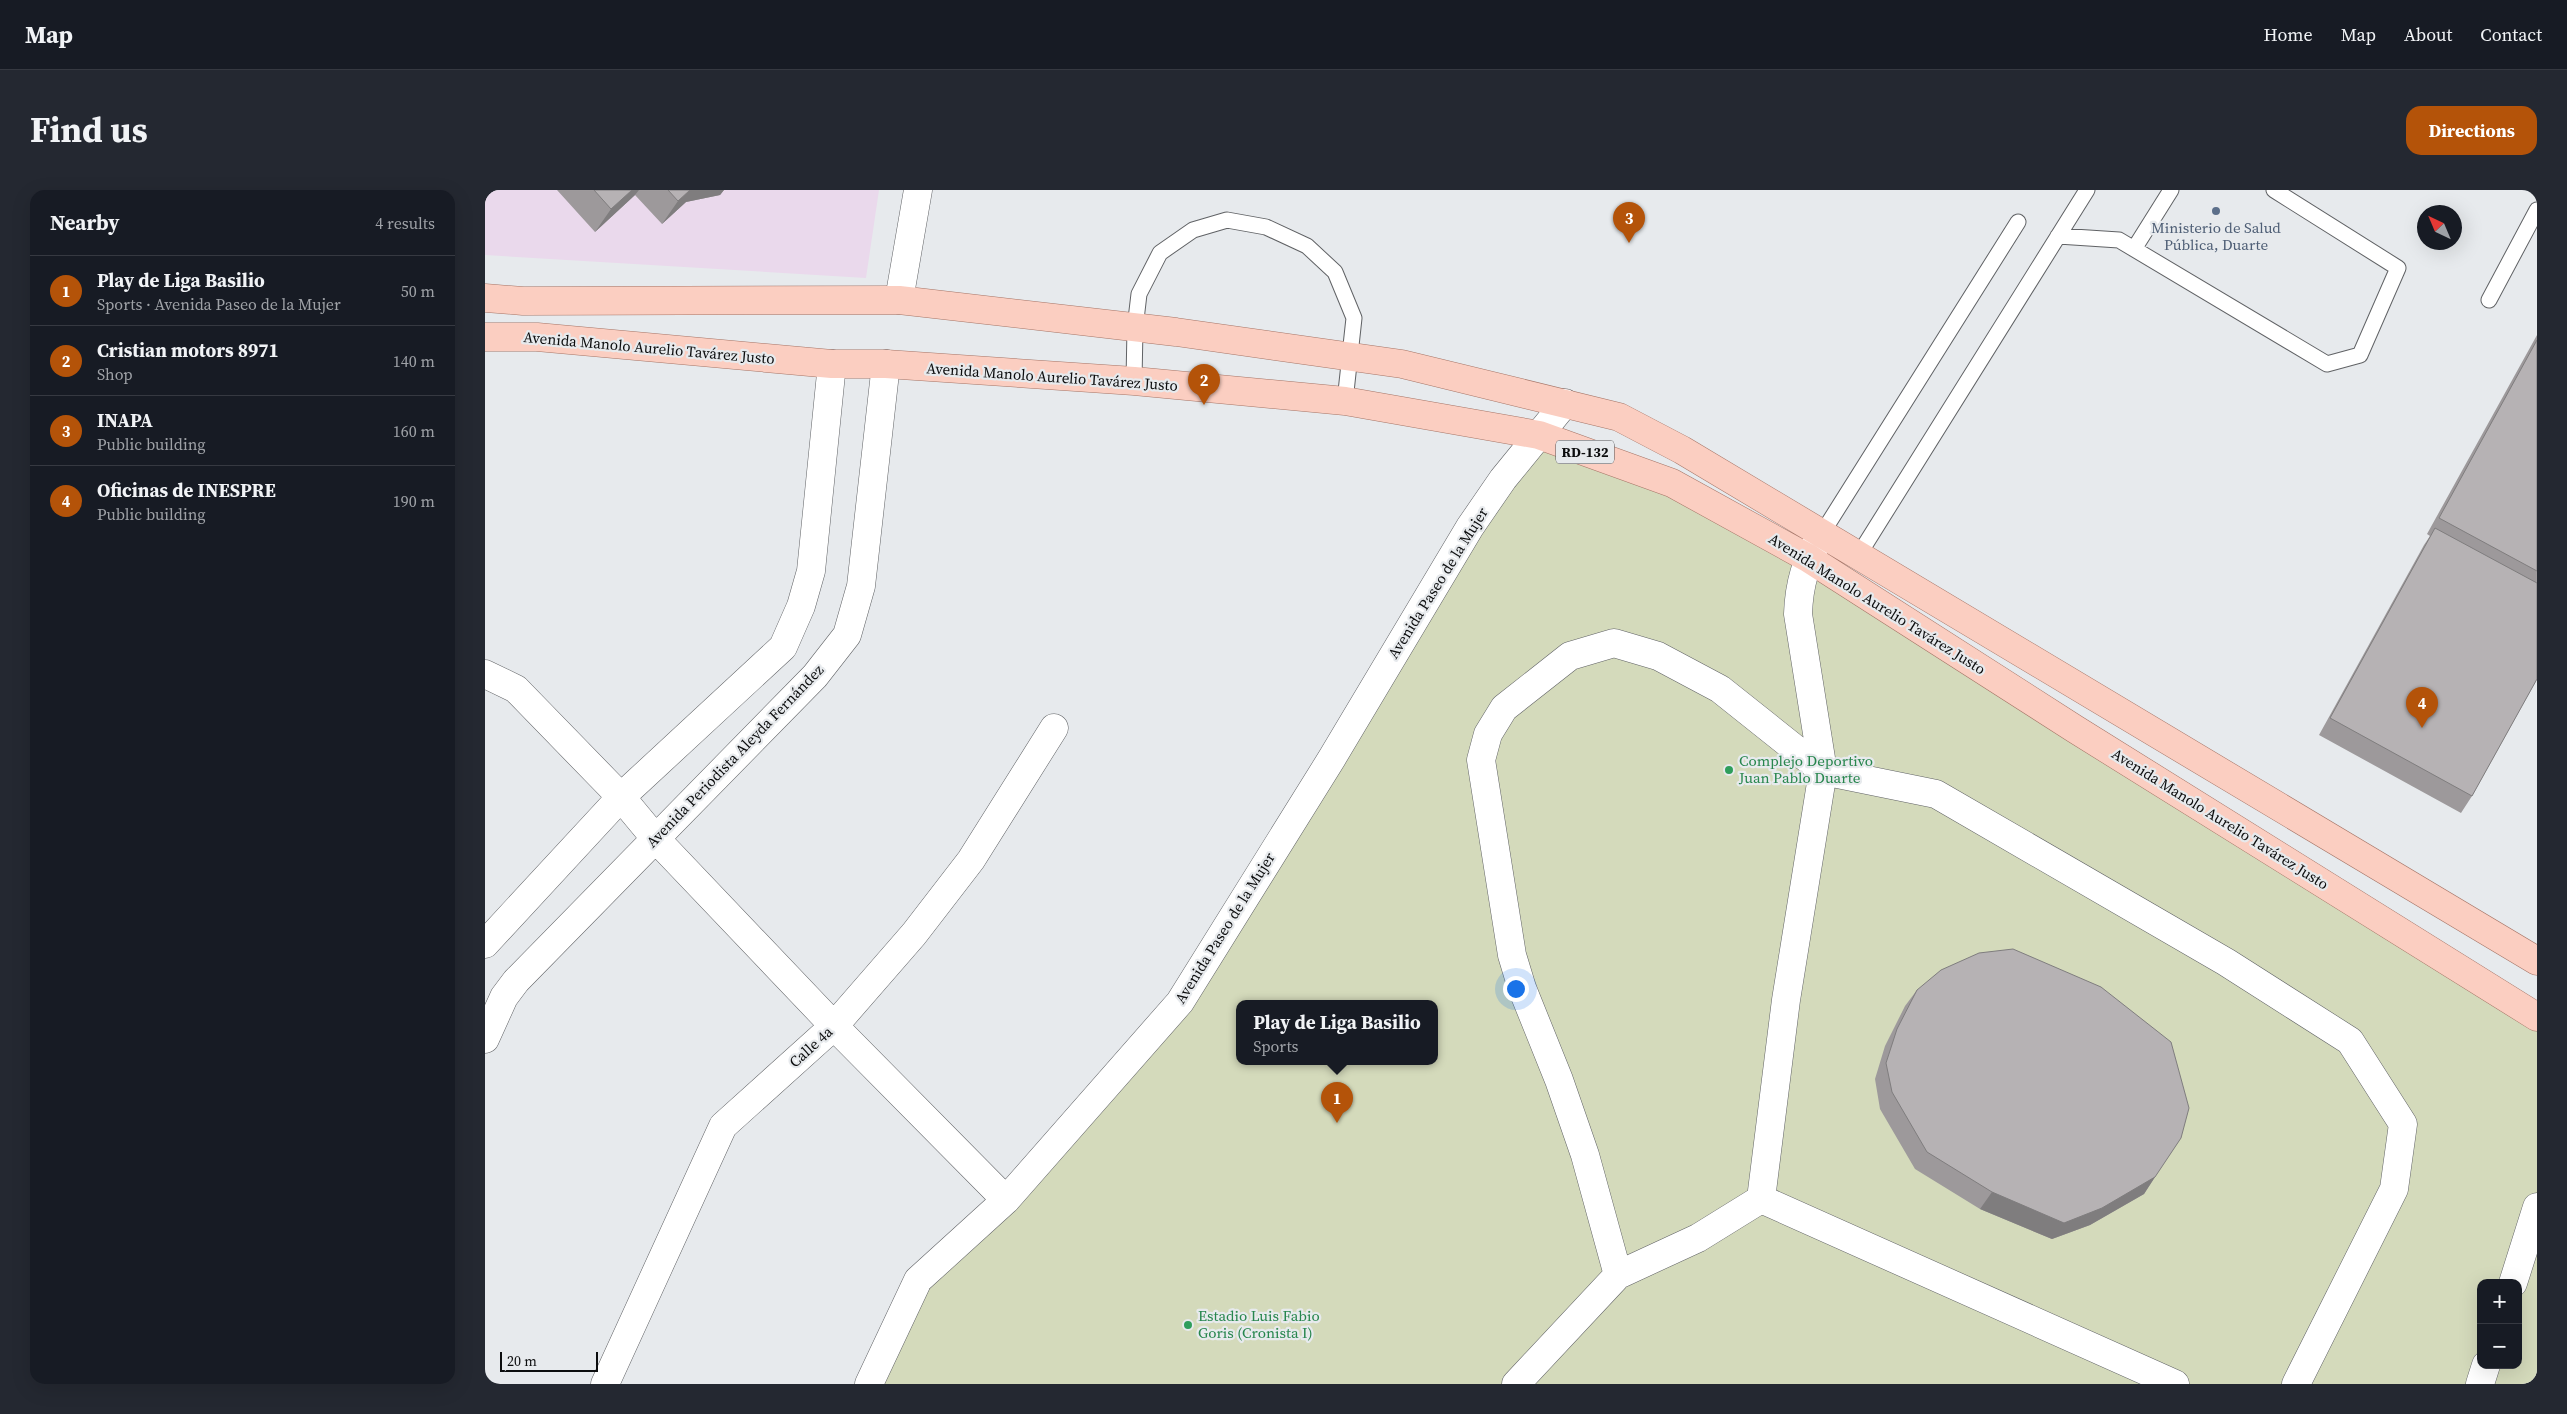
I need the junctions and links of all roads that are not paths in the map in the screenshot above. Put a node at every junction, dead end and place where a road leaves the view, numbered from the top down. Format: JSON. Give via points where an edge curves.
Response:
{"nodes":[{"id":1,"x":917,"y":190,"type":"edge"},
{"id":2,"x":2087,"y":190,"type":"edge"},
{"id":3,"x":2171,"y":190,"type":"edge"},
{"id":4,"x":2274,"y":190,"type":"edge"},
{"id":5,"x":2537,"y":210,"type":"edge"},
{"id":6,"x":2018,"y":222,"type":"dead end"},
{"id":7,"x":2058,"y":236,"type":"junction"},
{"id":8,"x":2134,"y":249,"type":"junction"},
{"id":9,"x":485,"y":298,"type":"edge"},
{"id":10,"x":899,"y":300,"type":"junction"},
{"id":11,"x":2489,"y":300,"type":"dead end"},
{"id":12,"x":1135,"y":328,"type":"junction"},
{"id":13,"x":485,"y":337,"type":"edge"},
{"id":14,"x":1350,"y":357,"type":"junction"},
{"id":15,"x":832,"y":364,"type":"junction"},
{"id":16,"x":886,"y":364,"type":"junction"},
{"id":17,"x":1134,"y":381,"type":"junction"},
{"id":18,"x":1345,"y":401,"type":"junction"},
{"id":19,"x":1565,"y":403,"type":"junction"},
{"id":20,"x":1539,"y":435,"type":"junction"},
{"id":21,"x":1815,"y":546,"type":"junction"},
{"id":22,"x":1858,"y":556,"type":"junction"},
{"id":23,"x":485,"y":674,"type":"edge"},
{"id":24,"x":1054,"y":728,"type":"dead end"},
{"id":25,"x":1823,"y":772,"type":"junction"},
{"id":26,"x":621,"y":797,"type":"junction"},
{"id":27,"x":655,"y":838,"type":"junction"},
{"id":28,"x":485,"y":944,"type":"edge"},
{"id":29,"x":2537,"y":961,"type":"edge"},
{"id":30,"x":2537,"y":1017,"type":"edge"},
{"id":31,"x":834,"y":1026,"type":"junction"},
{"id":32,"x":485,"y":1039,"type":"edge"},
{"id":33,"x":1761,"y":1199,"type":"junction"},
{"id":34,"x":1006,"y":1200,"type":"junction"},
{"id":35,"x":2537,"y":1207,"type":"edge"},
{"id":36,"x":1618,"y":1275,"type":"junction"},
{"id":37,"x":2514,"y":1279,"type":"edge"},
{"id":38,"x":2485,"y":1369,"type":"edge"},
{"id":39,"x":605,"y":1384,"type":"edge"},
{"id":40,"x":869,"y":1384,"type":"edge"},
{"id":41,"x":1516,"y":1384,"type":"edge"},
{"id":42,"x":2175,"y":1384,"type":"edge"},
{"id":43,"x":2296,"y":1384,"type":"edge"},
{"id":44,"x":2480,"y":1384,"type":"edge"}],
"edges":[{"from":1,"to":10,"type":"street"},
{"from":2,"to":7,"type":"lane"},
{"from":3,"to":8,"type":"lane"},
{"from":4,"to":8,"type":"lane","via":[[2398,268],[2360,354],[2327,364]]},
{"from":5,"to":11,"type":"lane"},
{"from":6,"to":21,"type":"lane"},
{"from":7,"to":8,"type":"lane","via":[[2119,240]]},
{"from":7,"to":22,"type":"lane"},
{"from":9,"to":10,"type":"main road","name":"Avenida Manolo Aurelio Tavárez Justo","number":"RD-132","via":[[523,301]]},
{"from":10,"to":12,"type":"main road","name":"Avenida Manolo Aurelio Tavárez Justo","number":"RD-132"},
{"from":12,"to":14,"type":"main road","name":"Avenida Manolo Aurelio Tavárez Justo","number":"RD-132"},
{"from":12,"to":14,"type":"lane","via":[[1139,294],[1160,253],[1193,230],[1227,220],[1266,227],[1307,246],[1335,272],[1354,318]]},
{"from":12,"to":17,"type":"lane"},
{"from":13,"to":15,"type":"main road","name":"Avenida Manolo Aurelio Tavárez Justo","number":"RD-132","via":[[537,337]]},
{"from":14,"to":18,"type":"lane"},
{"from":14,"to":19,"type":"main road","name":"Avenida Manolo Aurelio Tavárez Justo","number":"RD-132","via":[[1403,364]]},
{"from":15,"to":16,"type":"main road","name":"Avenida Manolo Aurelio Tavárez Justo","number":"RD-132"},
{"from":15,"to":26,"type":"street","via":[[811,571],[801,606],[783,647]]},
{"from":16,"to":17,"type":"main road","name":"Avenida Manolo Aurelio Tavárez Justo","number":"RD-132"},
{"from":16,"to":27,"type":"street","name":"Avenida Periodista Aleyda Fernández","via":[[861,586],[847,635],[815,676]]},
{"from":17,"to":18,"type":"main road","name":"Avenida Manolo Aurelio Tavárez Justo","number":"RD-132"},
{"from":18,"to":20,"type":"main road","name":"Avenida Manolo Aurelio Tavárez Justo","number":"RD-132"},
{"from":19,"to":20,"type":"street","name":"Avenida Paseo de la Mujer"},
{"from":19,"to":21,"type":"main road","name":"Avenida Manolo Aurelio Tavárez Justo","number":"RD-132","via":[[1619,417],[1682,450]]},
{"from":20,"to":21,"type":"main road","name":"Avenida Manolo Aurelio Tavárez Justo","number":"RD-132","via":[[1672,483]]},
{"from":20,"to":34,"type":"street","name":"Avenida Paseo de la Mujer","via":[[1470,527],[1180,1002]]},
{"from":21,"to":22,"type":"main road","name":"Avenida Manolo Aurelio Tavárez Justo","number":"RD-132"},
{"from":21,"to":25,"type":"street","via":[[1799,591],[1798,614]]},
{"from":21,"to":30,"type":"main road","name":"Avenida Manolo Aurelio Tavárez Justo","number":"RD-132","via":[[2075,729]]},
{"from":22,"to":29,"type":"main road","name":"Avenida Manolo Aurelio Tavárez Justo","number":"RD-132"},
{"from":23,"to":26,"type":"street","via":[[516,689]]},
{"from":24,"to":31,"type":"street","name":"Calle 4a","via":[[971,860],[914,934]]},
{"from":25,"to":33,"type":"street","via":[[1786,1000]]},
{"from":25,"to":36,"type":"street","via":[[1720,689],[1657,656],[1614,643],[1570,656],[1504,708],[1488,734],[1481,760],[1512,955],[1585,1154]]},
{"from":25,"to":43,"type":"street","via":[[1936,794],[2226,962],[2350,1041],[2403,1124],[2394,1189]]},
{"from":26,"to":27,"type":"street"},
{"from":26,"to":28,"type":"street"},
{"from":27,"to":31,"type":"street"},
{"from":27,"to":32,"type":"street","name":"Avenida Periodista Aleyda Fernández","via":[[516,981],[504,997]]},
{"from":31,"to":34,"type":"street"},
{"from":31,"to":39,"type":"street","name":"Calle 4a","via":[[723,1126]]},
{"from":33,"to":36,"type":"street","via":[[1697,1238]]},
{"from":33,"to":42,"type":"street"},
{"from":34,"to":40,"type":"street","name":"Avenida Paseo de la Mujer","via":[[917,1280]]},
{"from":35,"to":37,"type":"street"},
{"from":36,"to":41,"type":"street"},
{"from":38,"to":44,"type":"street"}]}
